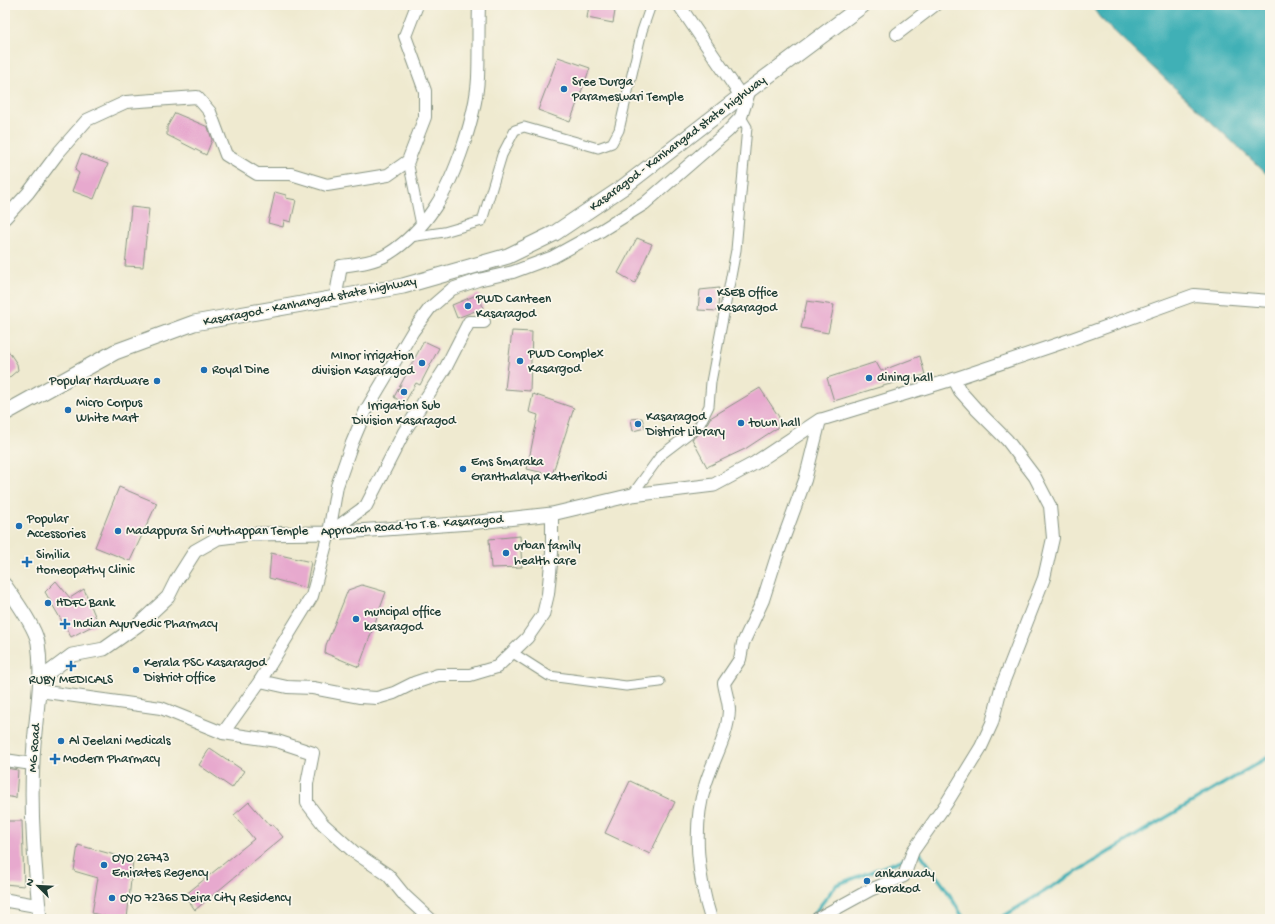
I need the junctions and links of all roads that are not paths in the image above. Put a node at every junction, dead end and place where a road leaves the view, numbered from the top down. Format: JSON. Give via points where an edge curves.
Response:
{"nodes":[{"id":1,"x":417,"y":5,"type":"edge"},
{"id":2,"x":479,"y":5,"type":"edge"},
{"id":3,"x":651,"y":5,"type":"edge"},
{"id":4,"x":679,"y":5,"type":"edge"},
{"id":5,"x":863,"y":5,"type":"edge"},
{"id":6,"x":935,"y":5,"type":"edge"},
{"id":7,"x":898,"y":34,"type":"dead end"},
{"id":8,"x":745,"y":93,"type":"junction"},
{"id":9,"x":741,"y":117,"type":"junction"},
{"id":10,"x":408,"y":160,"type":"junction"},
{"id":11,"x":5,"y":218,"type":"edge"},
{"id":12,"x":421,"y":225,"type":"junction"},
{"id":13,"x":410,"y":237,"type":"junction"},
{"id":14,"x":335,"y":300,"type":"junction"},
{"id":15,"x":1270,"y":302,"type":"edge"},
{"id":16,"x":484,"y":322,"type":"dead end"},
{"id":17,"x":954,"y":379,"type":"junction"},
{"id":18,"x":5,"y":413,"type":"edge"},
{"id":19,"x":820,"y":420,"type":"junction"},
{"id":20,"x":632,"y":495,"type":"junction"},
{"id":21,"x":552,"y":514,"type":"junction"},
{"id":22,"x":330,"y":533,"type":"junction"},
{"id":23,"x":5,"y":585,"type":"edge"},
{"id":24,"x":513,"y":653,"type":"junction"},
{"id":25,"x":260,"y":681,"type":"junction"},
{"id":26,"x":660,"y":682,"type":"dead end"},
{"id":27,"x":40,"y":685,"type":"junction"},
{"id":28,"x":224,"y":733,"type":"junction"},
{"id":29,"x":5,"y":760,"type":"edge"},
{"id":30,"x":32,"y":764,"type":"junction"},
{"id":31,"x":5,"y":900,"type":"edge"},
{"id":32,"x":40,"y":912,"type":"edge"},
{"id":33,"x":430,"y":919,"type":"edge"},
{"id":34,"x":711,"y":919,"type":"edge"},
{"id":35,"x":817,"y":919,"type":"edge"}],
"edges":[{"from":1,"to":10,"type":"street","via":[[405,36],[425,91],[425,117]]},
{"from":2,"to":12,"type":"street","via":[[478,79],[473,109],[452,174],[435,207]]},
{"from":3,"to":13,"type":"street","via":[[642,31],[619,130],[612,143],[598,148],[524,127],[515,130],[502,155],[482,221],[444,232]]},
{"from":4,"to":8,"type":"street"},
{"from":5,"to":8,"type":"main road","name":"Kasaragod - Kanhangad state highway"},
{"from":6,"to":7,"type":"street"},
{"from":8,"to":9,"type":"street"},
{"from":8,"to":14,"type":"main road","name":"Kasaragod - Kanhangad state highway","via":[[622,188],[555,233],[508,256],[403,286]]},
{"from":9,"to":20,"type":"street","via":[[747,127],[736,250],[711,382],[709,406],[699,426],[661,455]]},
{"from":9,"to":22,"type":"street","via":[[644,204],[602,230],[554,257],[452,289],[430,308],[413,331],[363,416],[337,486]]},
{"from":10,"to":11,"type":"street","via":[[388,175],[327,185],[291,174],[257,174],[226,155],[210,112],[197,97],[126,102],[87,120]]},
{"from":10,"to":12,"type":"street"},
{"from":12,"to":13,"type":"street"},
{"from":13,"to":14,"type":"street","via":[[387,255],[341,266]]},
{"from":14,"to":18,"type":"main road","name":"Kasaragod - Kanhangad state highway","via":[[194,323],[115,352]]},
{"from":15,"to":17,"type":"street","via":[[1194,295]]},
{"from":16,"to":22,"type":"street","via":[[469,322],[446,367],[404,432],[366,506]]},
{"from":17,"to":19,"type":"street"},
{"from":17,"to":35,"type":"street","via":[[960,391],[1007,440],[1030,471],[1050,506],[1053,538],[1044,578],[981,747],[946,804],[913,850],[904,876],[870,890]]},
{"from":19,"to":20,"type":"main road","name":"Approach Road to T.B. Kasaragod","via":[[755,463],[714,485]]},
{"from":19,"to":34,"type":"street","via":[[805,480],[763,600],[743,643],[740,660],[724,683],[729,709],[723,738],[705,786],[697,835],[703,894]]},
{"from":20,"to":21,"type":"main road","name":"Approach Road to T.B. Kasaragod"},
{"from":21,"to":22,"type":"main road","name":"Approach Road to T.B. Kasaragod"},
{"from":21,"to":24,"type":"street","via":[[552,553],[543,615]]},
{"from":22,"to":25,"type":"street","via":[[312,596]]},
{"from":22,"to":27,"type":"main road","name":"Approach Road to T.B. Kasaragod","via":[[250,534],[218,538],[195,551],[168,597],[138,625],[104,649],[72,655]]},
{"from":23,"to":27,"type":"main road","name":"MG Road","via":[[20,606],[38,641]]},
{"from":24,"to":25,"type":"street","via":[[497,667],[470,675],[438,675],[376,698],[313,688],[287,687]]},
{"from":24,"to":26,"type":"street","via":[[549,676],[626,686]]},
{"from":25,"to":28,"type":"street"},
{"from":27,"to":28,"type":"street","via":[[161,708]]},
{"from":27,"to":30,"type":"main road","name":"MG Road"},
{"from":28,"to":33,"type":"street","via":[[277,741],[313,753],[307,784],[307,803],[323,824],[354,852],[388,875]]},
{"from":29,"to":30,"type":"street"},
{"from":30,"to":32,"type":"main road","name":"MG Road"},
{"from":31,"to":32,"type":"main road"}]}
